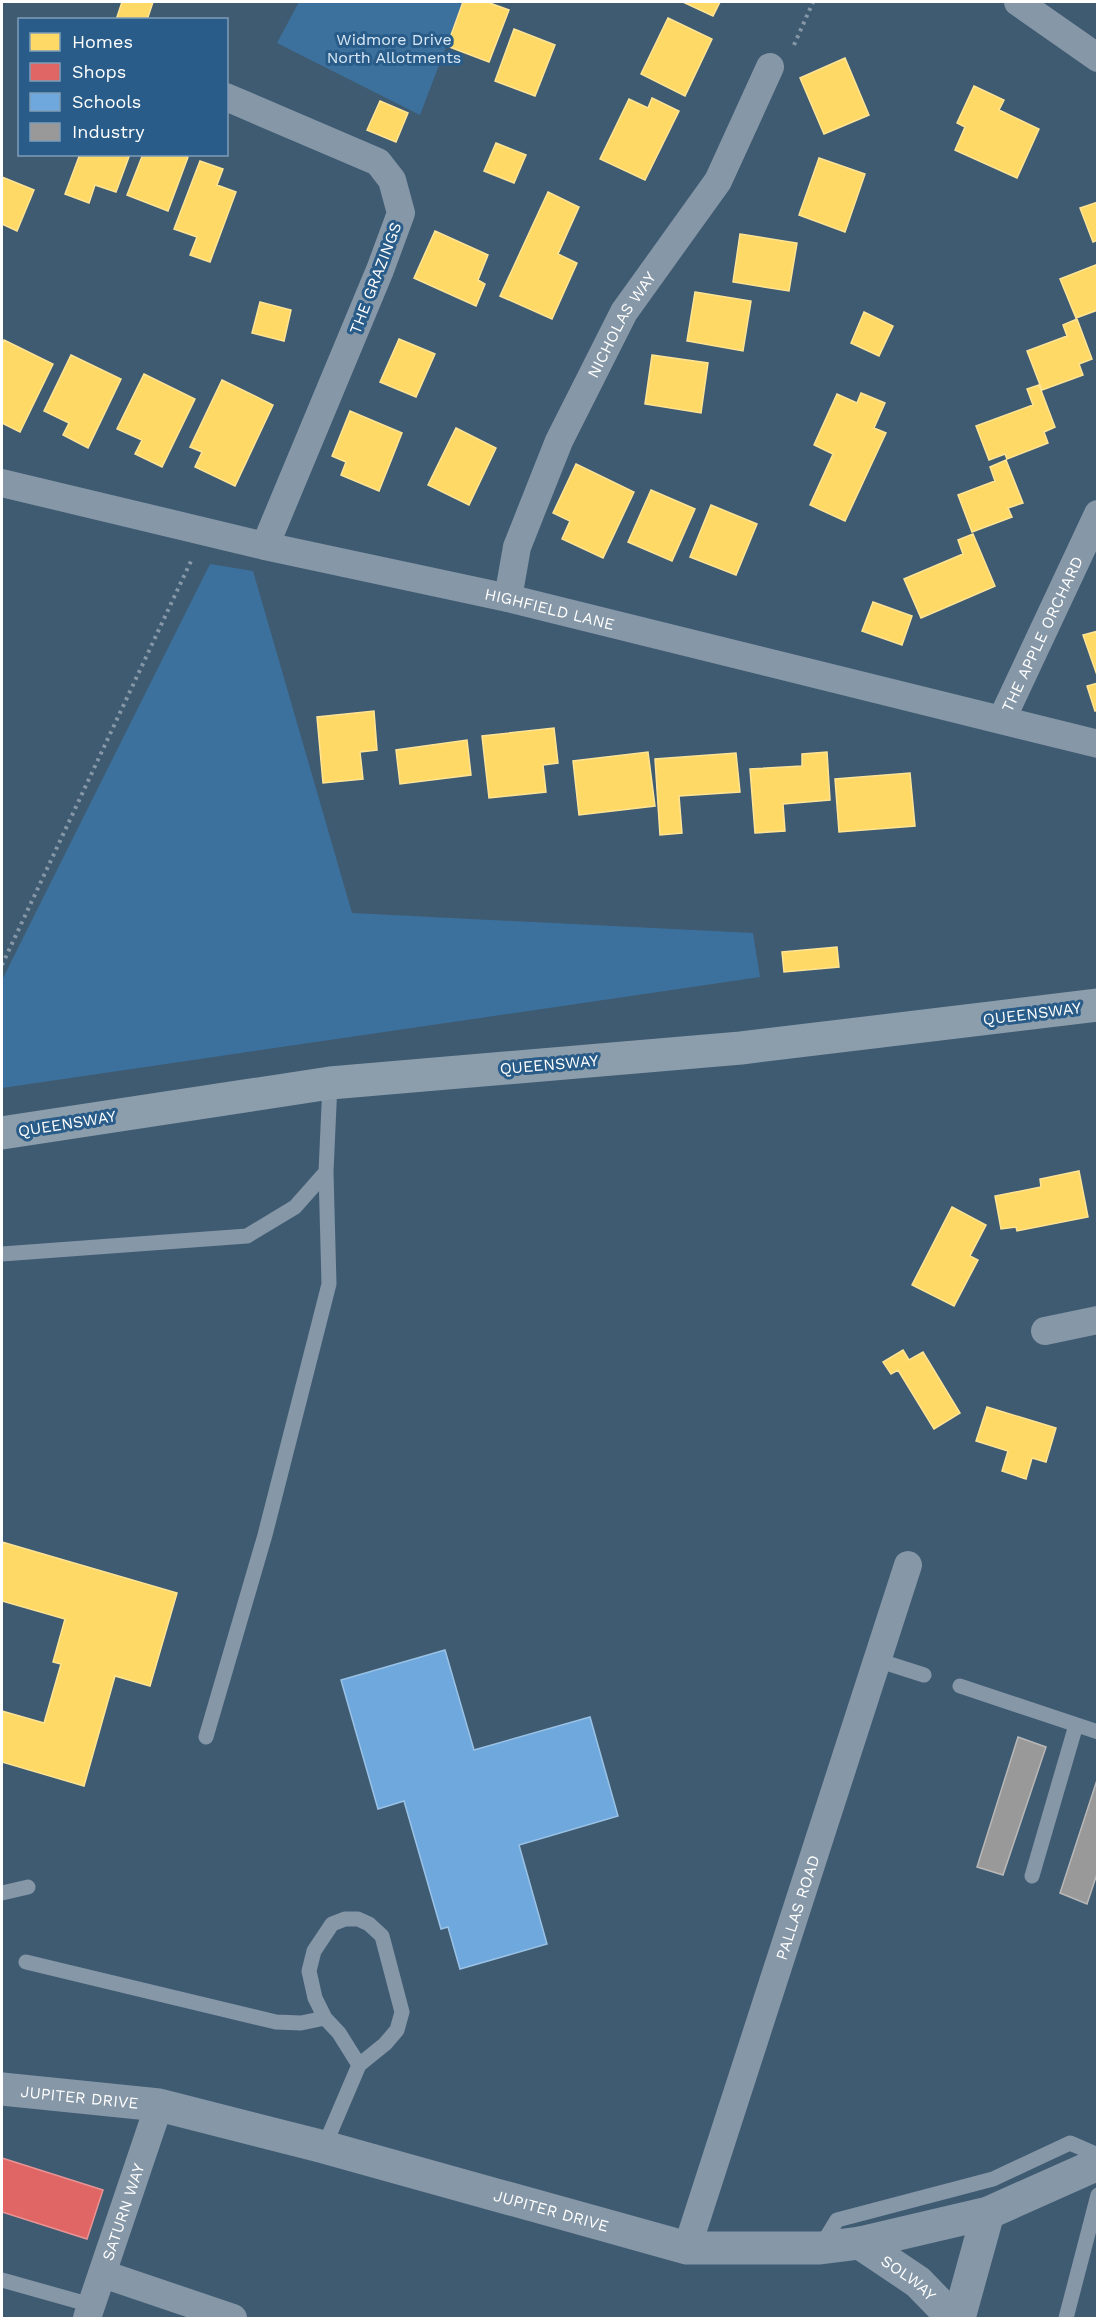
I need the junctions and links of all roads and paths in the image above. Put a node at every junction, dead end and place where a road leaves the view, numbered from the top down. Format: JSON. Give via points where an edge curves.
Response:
{"nodes":[{"id":1,"x":813,"y":2,"type":"edge"},
{"id":2,"x":1018,"y":2,"type":"edge"},
{"id":3,"x":1098,"y":58,"type":"edge"},
{"id":4,"x":770,"y":67,"type":"joint"},
{"id":5,"x":228,"y":98,"type":"edge"},
{"id":6,"x":3,"y":490,"type":"edge"},
{"id":7,"x":1098,"y":514,"type":"edge"},
{"id":8,"x":206,"y":531,"type":"junction"},
{"id":9,"x":265,"y":546,"type":"junction"},
{"id":10,"x":508,"y":598,"type":"junction"},
{"id":11,"x":1002,"y":719,"type":"junction"},
{"id":12,"x":1098,"y":744,"type":"edge"},
{"id":13,"x":2,"y":965,"type":"edge"},
{"id":14,"x":1098,"y":1005,"type":"edge"},
{"id":15,"x":330,"y":1083,"type":"junction"},
{"id":16,"x":2,"y":1132,"type":"edge"},
{"id":17,"x":326,"y":1172,"type":"junction"},
{"id":18,"x":2,"y":1254,"type":"edge"},
{"id":19,"x":1098,"y":1320,"type":"edge"},
{"id":20,"x":1045,"y":1331,"type":"dead end"},
{"id":21,"x":908,"y":1565,"type":"dead end"},
{"id":22,"x":877,"y":1660,"type":"junction"},
{"id":23,"x":924,"y":1675,"type":"dead end"},
{"id":24,"x":960,"y":1686,"type":"dead end"},
{"id":25,"x":1076,"y":1725,"type":"junction"},
{"id":26,"x":1098,"y":1732,"type":"edge"},
{"id":27,"x":206,"y":1737,"type":"dead end"},
{"id":28,"x":1032,"y":1876,"type":"dead end"},
{"id":29,"x":28,"y":1887,"type":"dead end"},
{"id":30,"x":2,"y":1893,"type":"edge"},
{"id":31,"x":26,"y":1962,"type":"dead end"},
{"id":32,"x":326,"y":2018,"type":"junction"},
{"id":33,"x":359,"y":2065,"type":"junction"},
{"id":34,"x":2,"y":2089,"type":"edge"},
{"id":35,"x":159,"y":2105,"type":"junction"},
{"id":36,"x":324,"y":2147,"type":"junction"},
{"id":37,"x":1098,"y":2155,"type":"edge"},
{"id":38,"x":1098,"y":2164,"type":"edge"},
{"id":39,"x":1098,"y":2195,"type":"edge"},
{"id":40,"x":988,"y":2213,"type":"junction"},
{"id":41,"x":860,"y":2243,"type":"junction"},
{"id":42,"x":687,"y":2248,"type":"junction"},
{"id":43,"x":820,"y":2248,"type":"junction"},
{"id":44,"x":103,"y":2274,"type":"junction"},
{"id":45,"x":2,"y":2280,"type":"edge"},
{"id":46,"x":89,"y":2312,"type":"edge"},
{"id":47,"x":233,"y":2319,"type":"edge"},
{"id":48,"x":953,"y":2319,"type":"edge"},
{"id":49,"x":959,"y":2319,"type":"edge"},
{"id":50,"x":1066,"y":2319,"type":"edge"}],
"edges":[{"from":1,"to":4,"type":"path","via":[[784,66]]},
{"from":2,"to":3,"type":"street"},
{"from":4,"to":10,"type":"street","name":"NICHOLAS WAY","via":[[718,181],[624,312],[559,441],[517,547]]},
{"from":5,"to":9,"type":"street","name":"THE GRAZINGS","via":[[378,162],[392,180],[401,213],[381,270]]},
{"from":6,"to":8,"type":"street","name":"HIGHFIELD LANE"},
{"from":7,"to":11,"type":"street","name":"THE APPLE ORCHARD"},
{"from":8,"to":9,"type":"street","name":"HIGHFIELD LANE"},
{"from":8,"to":13,"type":"path"},
{"from":9,"to":10,"type":"street","name":"HIGHFIELD LANE"},
{"from":10,"to":11,"type":"street","name":"HIGHFIELD LANE"},
{"from":11,"to":12,"type":"street","name":"HIGHFIELD LANE"},
{"from":14,"to":15,"type":"main road","name":"QUEENSWAY","via":[[741,1048]]},
{"from":15,"to":16,"type":"main road","name":"QUEENSWAY"},
{"from":15,"to":17,"type":"lane"},
{"from":17,"to":18,"type":"lane","via":[[295,1207],[247,1236]]},
{"from":17,"to":27,"type":"lane","via":[[329,1284],[265,1535]]},
{"from":19,"to":20,"type":"street"},
{"from":21,"to":22,"type":"street","name":"PALLAS ROAD"},
{"from":22,"to":23,"type":"lane"},
{"from":22,"to":42,"type":"street","name":"PALLAS ROAD"},
{"from":24,"to":25,"type":"lane"},
{"from":25,"to":26,"type":"lane"},
{"from":25,"to":28,"type":"lane"},
{"from":29,"to":30,"type":"lane"},
{"from":31,"to":32,"type":"lane","via":[[276,2022]]},
{"from":32,"to":33,"type":"lane"},
{"from":32,"to":33,"type":"lane","via":[[315,1998],[309,1971],[314,1952],[332,1924],[358,1918],[382,1936],[402,2012],[396,2030],[385,2044]]},
{"from":33,"to":36,"type":"lane"},
{"from":34,"to":35,"type":"street","name":"JUPITER DRIVE"},
{"from":35,"to":36,"type":"street","name":"JUPITER DRIVE"},
{"from":35,"to":44,"type":"street","name":"SATURN WAY"},
{"from":36,"to":42,"type":"street","name":"JUPITER DRIVE"},
{"from":37,"to":43,"type":"lane","via":[[1070,2143],[993,2179],[837,2220]]},
{"from":38,"to":40,"type":"street","name":"JUPITER DRIVE"},
{"from":39,"to":50,"type":"lane"},
{"from":40,"to":41,"type":"street","name":"JUPITER DRIVE"},
{"from":40,"to":49,"type":"street"},
{"from":41,"to":43,"type":"street","name":"JUPITER DRIVE"},
{"from":41,"to":48,"type":"street","name":"SOLWAY","via":[[918,2282]]},
{"from":42,"to":43,"type":"street","name":"JUPITER DRIVE"},
{"from":44,"to":46,"type":"street","name":"SATURN WAY"},
{"from":44,"to":47,"type":"street"},
{"from":45,"to":46,"type":"lane","via":[[49,2292]]}]}
